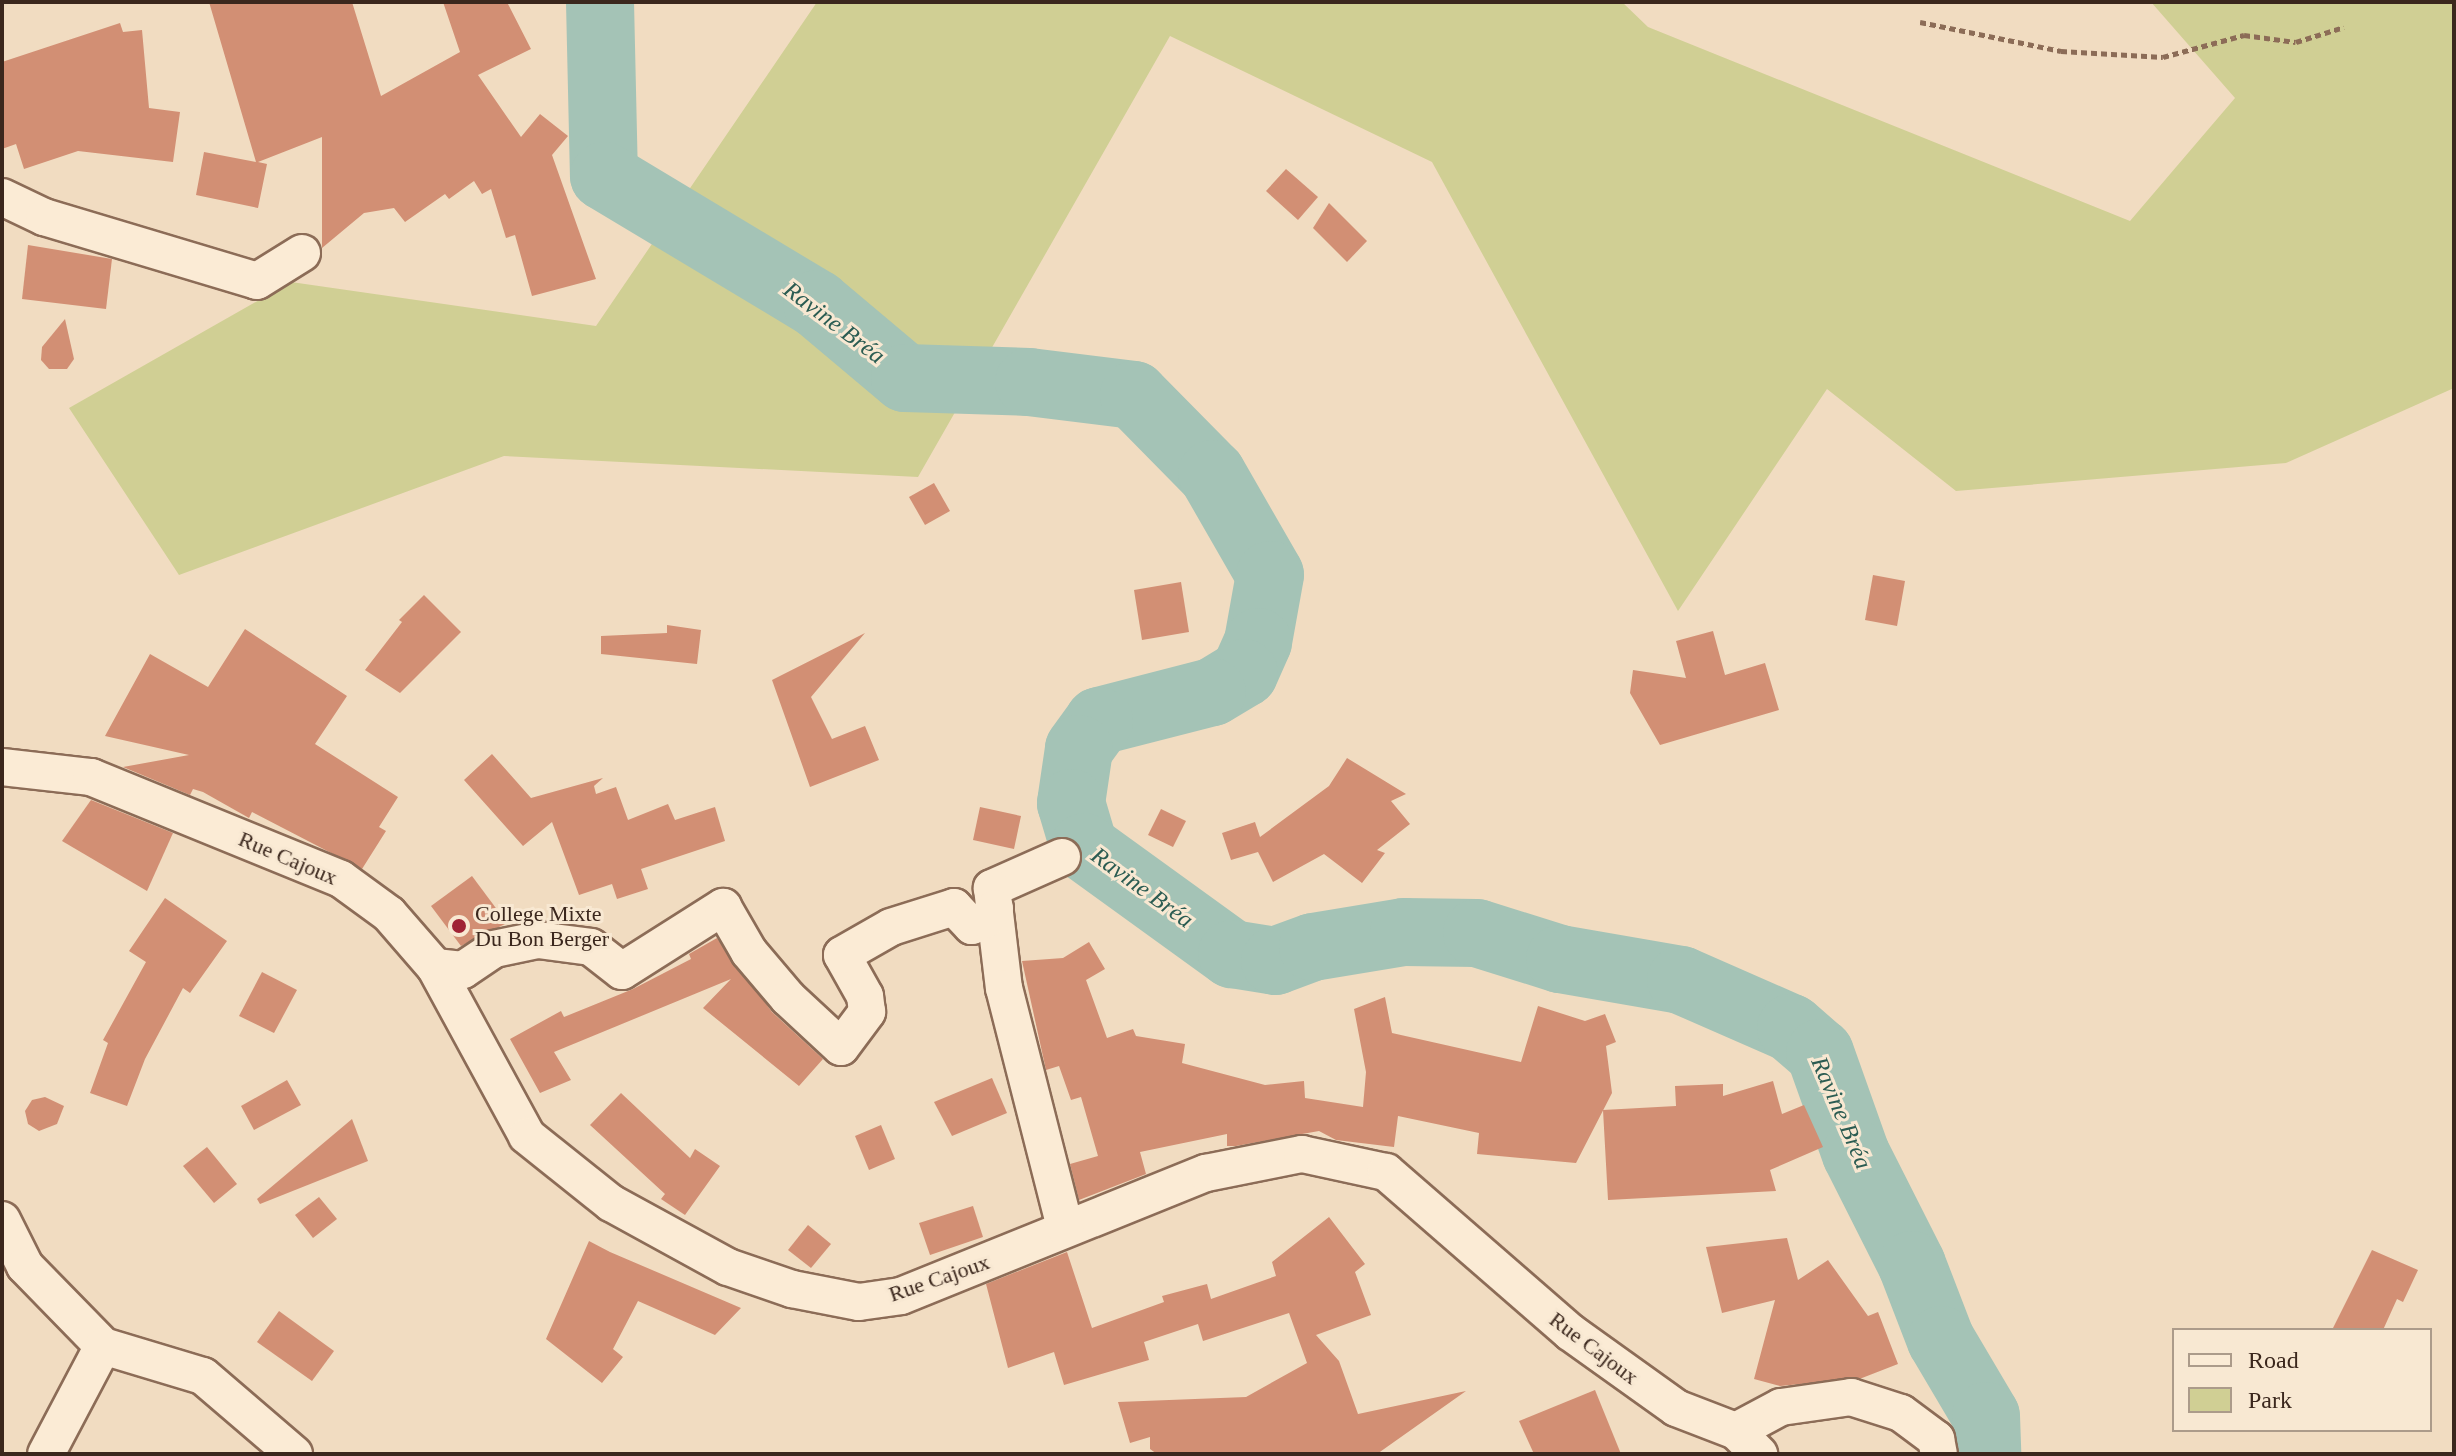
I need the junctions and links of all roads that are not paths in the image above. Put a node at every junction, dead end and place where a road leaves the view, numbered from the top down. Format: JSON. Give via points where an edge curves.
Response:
{"nodes":[{"id":1,"x":2,"y":197,"type":"edge"},
{"id":2,"x":302,"y":253,"type":"dead end"},
{"id":3,"x":2,"y":767,"type":"edge"},
{"id":4,"x":1062,"y":857,"type":"dead end"},
{"id":5,"x":995,"y":908,"type":"junction"},
{"id":6,"x":435,"y":967,"type":"junction"},
{"id":7,"x":2,"y":1220,"type":"edge"},
{"id":8,"x":1065,"y":1228,"type":"junction"},
{"id":9,"x":103,"y":1346,"type":"junction"},
{"id":10,"x":1748,"y":1442,"type":"edge"},
{"id":11,"x":46,"y":1454,"type":"edge"},
{"id":12,"x":294,"y":1454,"type":"edge"},
{"id":13,"x":1939,"y":1454,"type":"edge"}],
"edges":[{"from":1,"to":2,"type":"street","via":[[73,227],[257,281]]},
{"from":3,"to":6,"type":"street","name":"Rue Cajoux","via":[[91,777],[341,879],[389,914]]},
{"from":4,"to":5,"type":"street","via":[[992,888]]},
{"from":5,"to":6,"type":"street","via":[[972,926],[954,907],[891,927],[842,955],[865,996],[867,1012],[841,1047],[749,952],[723,907],[622,971],[591,947],[538,940],[494,949],[463,970]]},
{"from":5,"to":8,"type":"street","via":[[1021,1067]]},
{"from":6,"to":8,"type":"street","name":"Rue Cajoux","via":[[527,1136],[611,1203],[728,1267],[792,1289],[859,1302],[901,1296]]},
{"from":7,"to":9,"type":"street","via":[[25,1266]]},
{"from":8,"to":10,"type":"street","name":"Rue Cajoux","via":[[1206,1173],[1302,1154],[1386,1172],[1570,1332],[1676,1408]]},
{"from":9,"to":11,"type":"street"},
{"from":9,"to":12,"type":"street","via":[[203,1376]]},
{"from":10,"to":13,"type":"street","name":"Rue Cajoux","via":[[1781,1407],[1851,1397],[1901,1413],[1936,1439]]}]}
